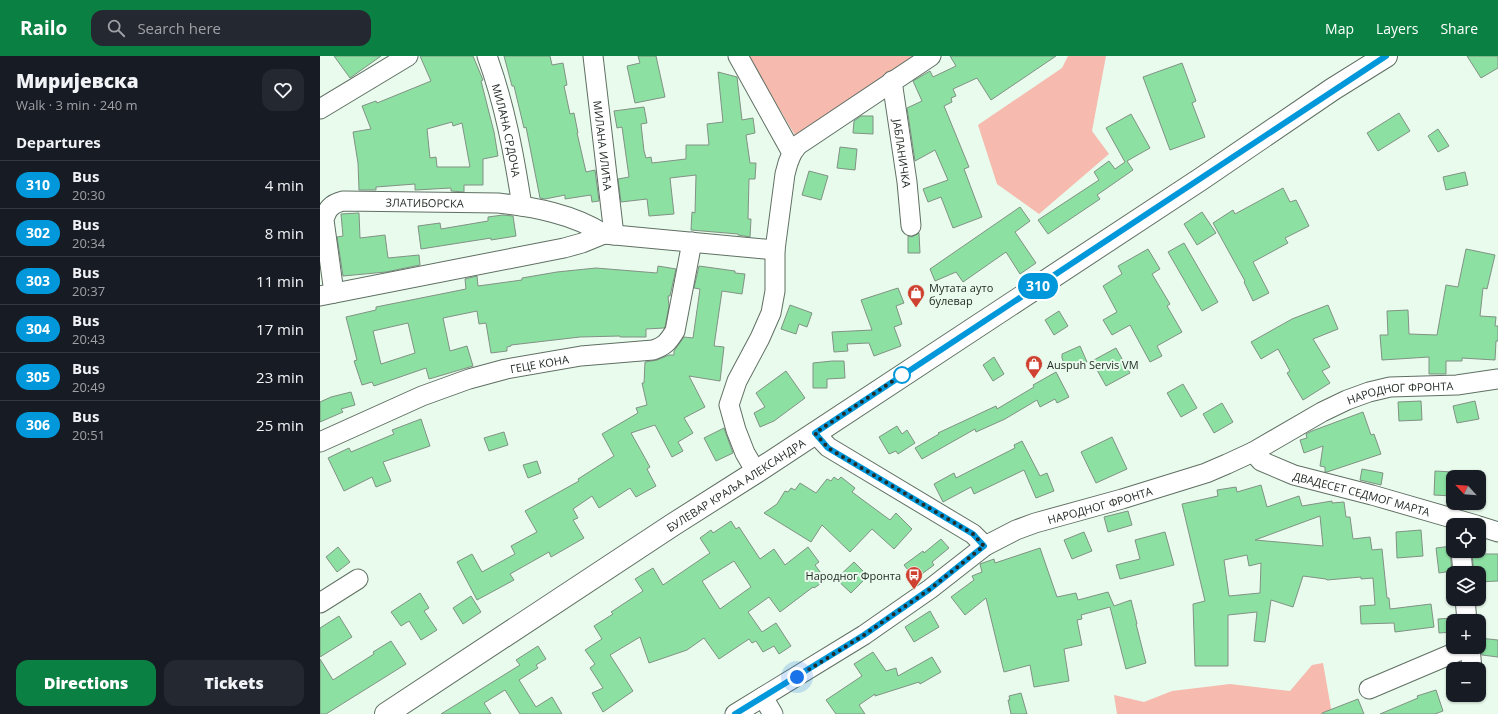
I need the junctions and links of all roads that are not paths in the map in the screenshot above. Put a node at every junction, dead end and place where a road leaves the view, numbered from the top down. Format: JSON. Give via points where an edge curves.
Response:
{"nodes":[{"id":1,"x":408,"y":56,"type":"edge"},
{"id":2,"x":487,"y":56,"type":"edge"},
{"id":3,"x":593,"y":56,"type":"edge"},
{"id":4,"x":738,"y":56,"type":"edge"},
{"id":5,"x":930,"y":56,"type":"edge"},
{"id":6,"x":1386,"y":56,"type":"edge"},
{"id":7,"x":892,"y":81,"type":"junction"},
{"id":8,"x":320,"y":109,"type":"edge"},
{"id":9,"x":792,"y":153,"type":"junction"},
{"id":10,"x":522,"y":206,"type":"junction"},
{"id":11,"x":912,"y":226,"type":"dead end"},
{"id":12,"x":609,"y":234,"type":"junction"},
{"id":13,"x":692,"y":242,"type":"junction"},
{"id":14,"x":775,"y":250,"type":"junction"},
{"id":15,"x":327,"y":295,"type":"edge"},
{"id":16,"x":1498,"y":379,"type":"edge"},
{"id":17,"x":815,"y":433,"type":"junction"},
{"id":18,"x":320,"y":442,"type":"edge"},
{"id":19,"x":1253,"y":452,"type":"junction"},
{"id":20,"x":756,"y":472,"type":"junction"},
{"id":21,"x":1448,"y":518,"type":"edge"},
{"id":22,"x":1486,"y":528,"type":"edge"},
{"id":23,"x":1498,"y":532,"type":"edge"},
{"id":24,"x":984,"y":546,"type":"junction"},
{"id":25,"x":358,"y":579,"type":"dead end"},
{"id":26,"x":320,"y":603,"type":"edge"},
{"id":27,"x":1452,"y":654,"type":"edge"},
{"id":28,"x":1369,"y":689,"type":"dead end"},
{"id":29,"x":763,"y":697,"type":"junction"},
{"id":30,"x":386,"y":714,"type":"edge"},
{"id":31,"x":735,"y":714,"type":"edge"},
{"id":32,"x":773,"y":714,"type":"edge"}],
"edges":[{"from":1,"to":8,"type":"street"},
{"from":2,"to":10,"type":"street","name":"МИЛАНА СРДОЧА","via":[[498,84],[509,131]]},
{"from":3,"to":12,"type":"street","name":"МИЛАНА ИЛИЋА"},
{"from":4,"to":9,"type":"street"},
{"from":5,"to":7,"type":"street"},
{"from":6,"to":17,"type":"main road","name":"БУЛЕВАР КРАЉА АЛЕКСАНДРА"},
{"from":7,"to":9,"type":"street","via":[[798,145]]},
{"from":7,"to":11,"type":"street","name":"ЈАБЛАНИЧКА"},
{"from":9,"to":14,"type":"street","via":[[785,174]]},
{"from":10,"to":12,"type":"street","name":"ЗЛАТИБОРСКА","via":[[583,222]]},
{"from":10,"to":15,"type":"street","name":"ЗЛАТИБОРСКА","via":[[498,203],[336,203],[330,206],[324,220]]},
{"from":12,"to":13,"type":"street","name":"ЗЛАТИБОРСКА"},
{"from":12,"to":15,"type":"street","name":"ЗЛАТИБОРСКА","via":[[564,248]]},
{"from":13,"to":14,"type":"street","name":"ЗЛАТИБОРСКА"},
{"from":13,"to":18,"type":"street","name":"ГЕЦЕ КОНА","via":[[675,331],[669,341],[662,346],[653,350],[581,356],[506,369],[469,379],[422,396]]},
{"from":14,"to":20,"type":"street","via":[[775,292],[771,314],[737,381],[729,404],[745,453]]},
{"from":16,"to":19,"type":"street","name":"НАРОДНОГ ФРОНТА","via":[[1444,386],[1390,387],[1370,392],[1322,412]]},
{"from":17,"to":20,"type":"main road","name":"БУЛЕВАР КРАЉА АЛЕКСАНДРА"},
{"from":17,"to":24,"type":"street","via":[[828,448],[973,534]]},
{"from":19,"to":21,"type":"street","name":"ДВАДЕСЕТ СЕДМОГ МАРТА","via":[[1261,461],[1294,475]]},
{"from":19,"to":24,"type":"street","name":"НАРОДНОГ ФРОНТА","via":[[1206,473],[1035,523]]},
{"from":20,"to":30,"type":"main road","name":"БУЛЕВАР КРАЉА АЛЕКСАНДРА"},
{"from":22,"to":23,"type":"street"},
{"from":24,"to":29,"type":"street","name":"НАРОДНОГ ФРОНТА","via":[[930,589],[864,635]]},
{"from":25,"to":26,"type":"street"},
{"from":27,"to":28,"type":"street"},
{"from":29,"to":31,"type":"street","name":"НАРОДНОГ ФРОНТА"},
{"from":29,"to":32,"type":"street"}]}
